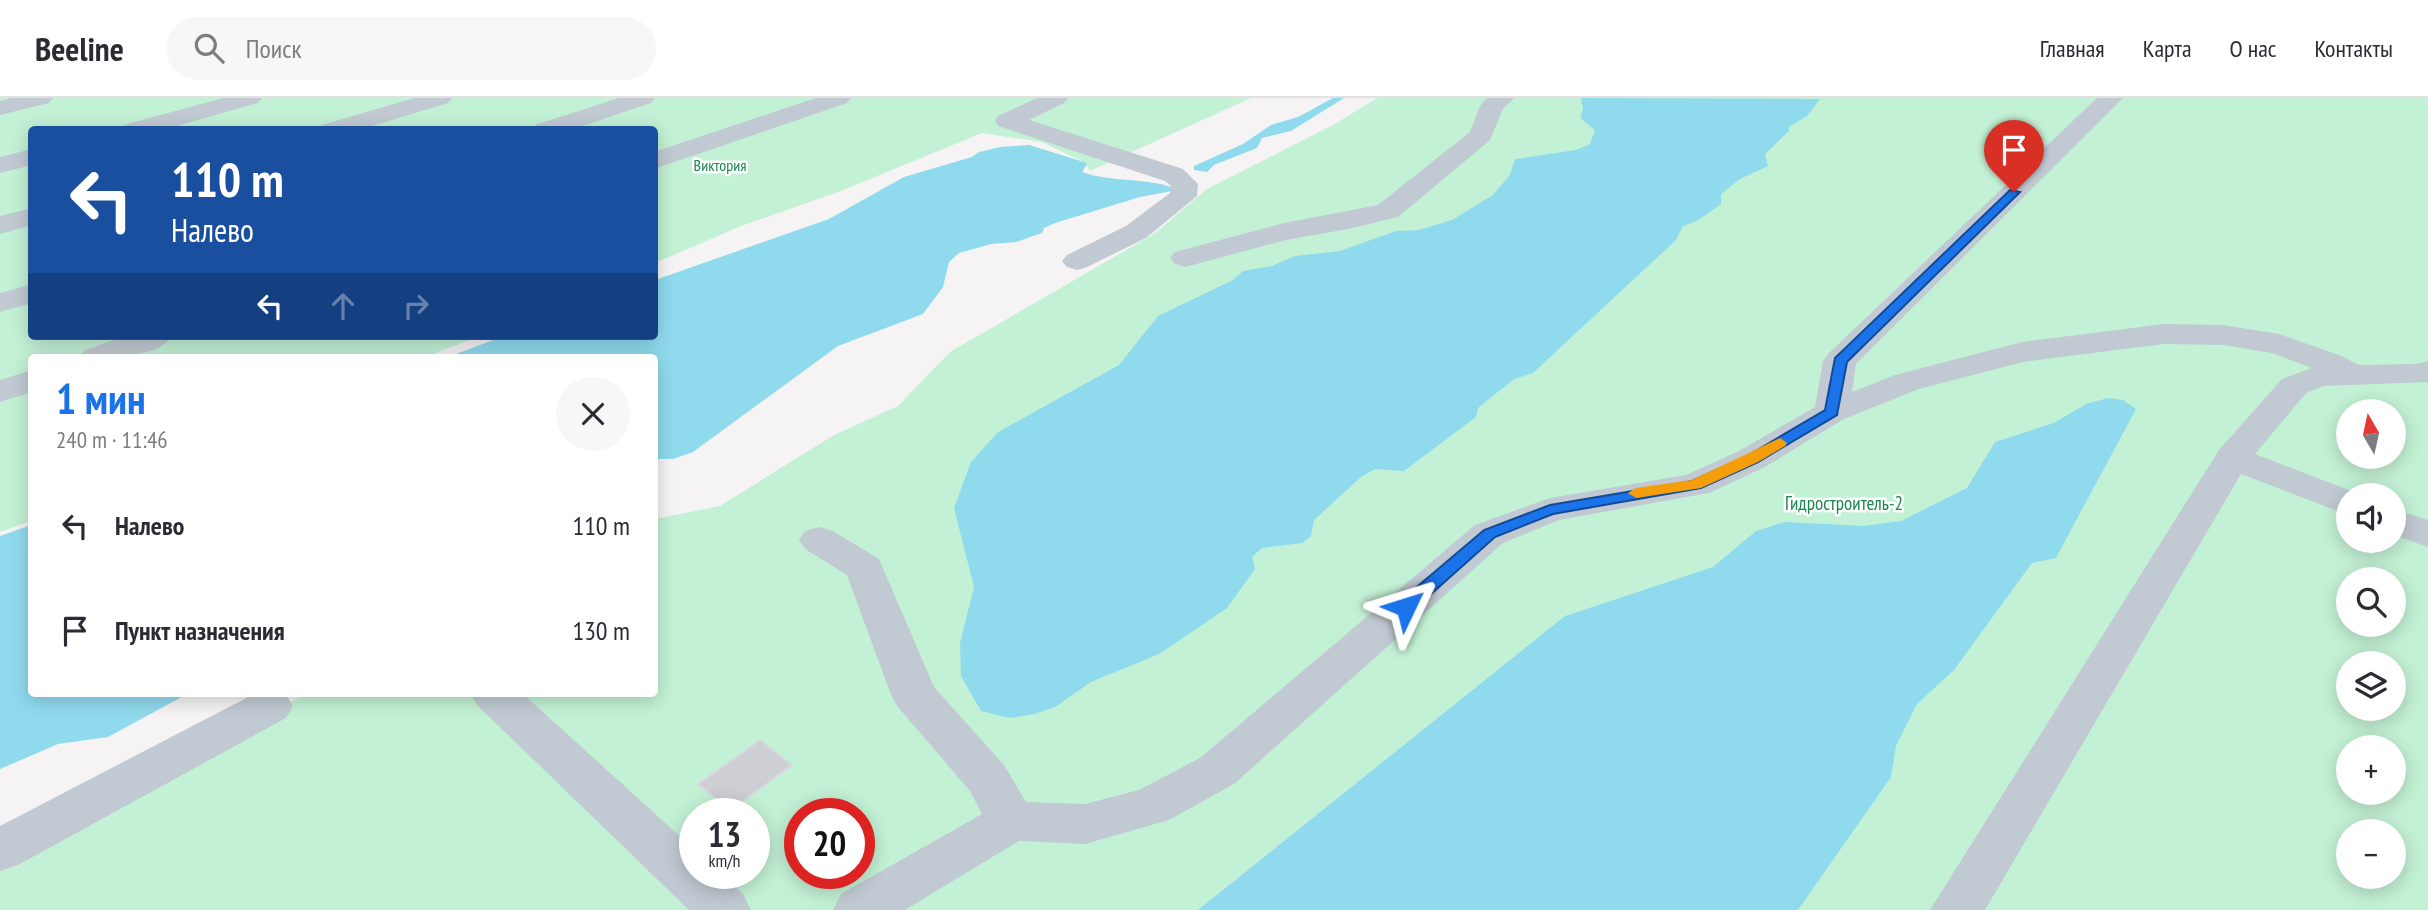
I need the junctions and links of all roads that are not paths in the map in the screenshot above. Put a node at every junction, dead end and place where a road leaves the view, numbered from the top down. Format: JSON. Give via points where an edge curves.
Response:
{"nodes":[{"id":1,"x":41,"y":98,"type":"edge"},
{"id":2,"x":250,"y":98,"type":"edge"},
{"id":3,"x":440,"y":98,"type":"edge"},
{"id":4,"x":643,"y":98,"type":"edge"},
{"id":5,"x":839,"y":98,"type":"edge"},
{"id":6,"x":1056,"y":98,"type":"edge"},
{"id":7,"x":1502,"y":98,"type":"edge"},
{"id":8,"x":2111,"y":98,"type":"edge"},
{"id":9,"x":0,"y":108,"type":"edge"},
{"id":10,"x":148,"y":126,"type":"edge"},
{"id":11,"x":345,"y":126,"type":"edge"},
{"id":12,"x":556,"y":126,"type":"edge"},
{"id":13,"x":28,"y":158,"type":"edge"},
{"id":14,"x":658,"y":160,"type":"edge"},
{"id":15,"x":0,"y":165,"type":"edge"},
{"id":16,"x":28,"y":217,"type":"edge"},
{"id":17,"x":0,"y":226,"type":"edge"},
{"id":18,"x":1185,"y":258,"type":"dead end"},
{"id":19,"x":1077,"y":261,"type":"dead end"},
{"id":20,"x":28,"y":294,"type":"edge"},
{"id":21,"x":0,"y":303,"type":"edge"},
{"id":22,"x":145,"y":340,"type":"edge"},
{"id":23,"x":105,"y":354,"type":"edge"},
{"id":24,"x":2428,"y":371,"type":"edge"},
{"id":25,"x":2354,"y":376,"type":"junction"},
{"id":26,"x":28,"y":381,"type":"edge"},
{"id":27,"x":0,"y":391,"type":"edge"},
{"id":28,"x":1832,"y":412,"type":"junction"},
{"id":29,"x":2232,"y":458,"type":"junction"},
{"id":30,"x":2336,"y":498,"type":"edge"},
{"id":31,"x":2406,"y":526,"type":"edge"},
{"id":32,"x":2428,"y":534,"type":"edge"},
{"id":33,"x":819,"y":540,"type":"dead end"},
{"id":34,"x":497,"y":697,"type":"edge"},
{"id":35,"x":270,"y":706,"type":"dead end"},
{"id":36,"x":1012,"y":821,"type":"junction"},
{"id":37,"x":0,"y":850,"type":"edge"},
{"id":38,"x":724,"y":910,"type":"edge"},
{"id":39,"x":860,"y":910,"type":"edge"},
{"id":40,"x":1957,"y":910,"type":"edge"}],
"edges":[{"from":1,"to":9,"type":"lane"},
{"from":2,"to":10,"type":"lane"},
{"from":3,"to":11,"type":"lane"},
{"from":4,"to":12,"type":"lane"},
{"from":5,"to":14,"type":"lane"},
{"from":6,"to":19,"type":"lane","via":[[1007,121],[1174,175],[1185,184],[1183,196],[1136,232]]},
{"from":7,"to":18,"type":"lane","via":[[1492,106],[1480,135],[1388,211]]},
{"from":8,"to":28,"type":"lane","via":[[1840,361]]},
{"from":13,"to":15,"type":"lane"},
{"from":16,"to":17,"type":"lane"},
{"from":20,"to":21,"type":"lane"},
{"from":22,"to":23,"type":"lane"},
{"from":24,"to":25,"type":"lane"},
{"from":25,"to":28,"type":"lane","via":[[2279,344],[2223,335],[2164,334],[2022,352],[1907,382]]},
{"from":25,"to":29,"type":"lane","via":[[2319,376],[2294,386]]},
{"from":26,"to":27,"type":"lane"},
{"from":28,"to":36,"type":"lane","via":[[1752,459],[1696,485],[1550,510],[1489,534],[1217,771],[1152,806],[1085,824]]},
{"from":29,"to":30,"type":"lane"},
{"from":29,"to":40,"type":"lane"},
{"from":31,"to":32,"type":"lane"},
{"from":33,"to":36,"type":"lane","via":[[865,568],[914,695],[986,778]]},
{"from":34,"to":38,"type":"lane"},
{"from":35,"to":37,"type":"lane"},
{"from":36,"to":39,"type":"lane"}]}
